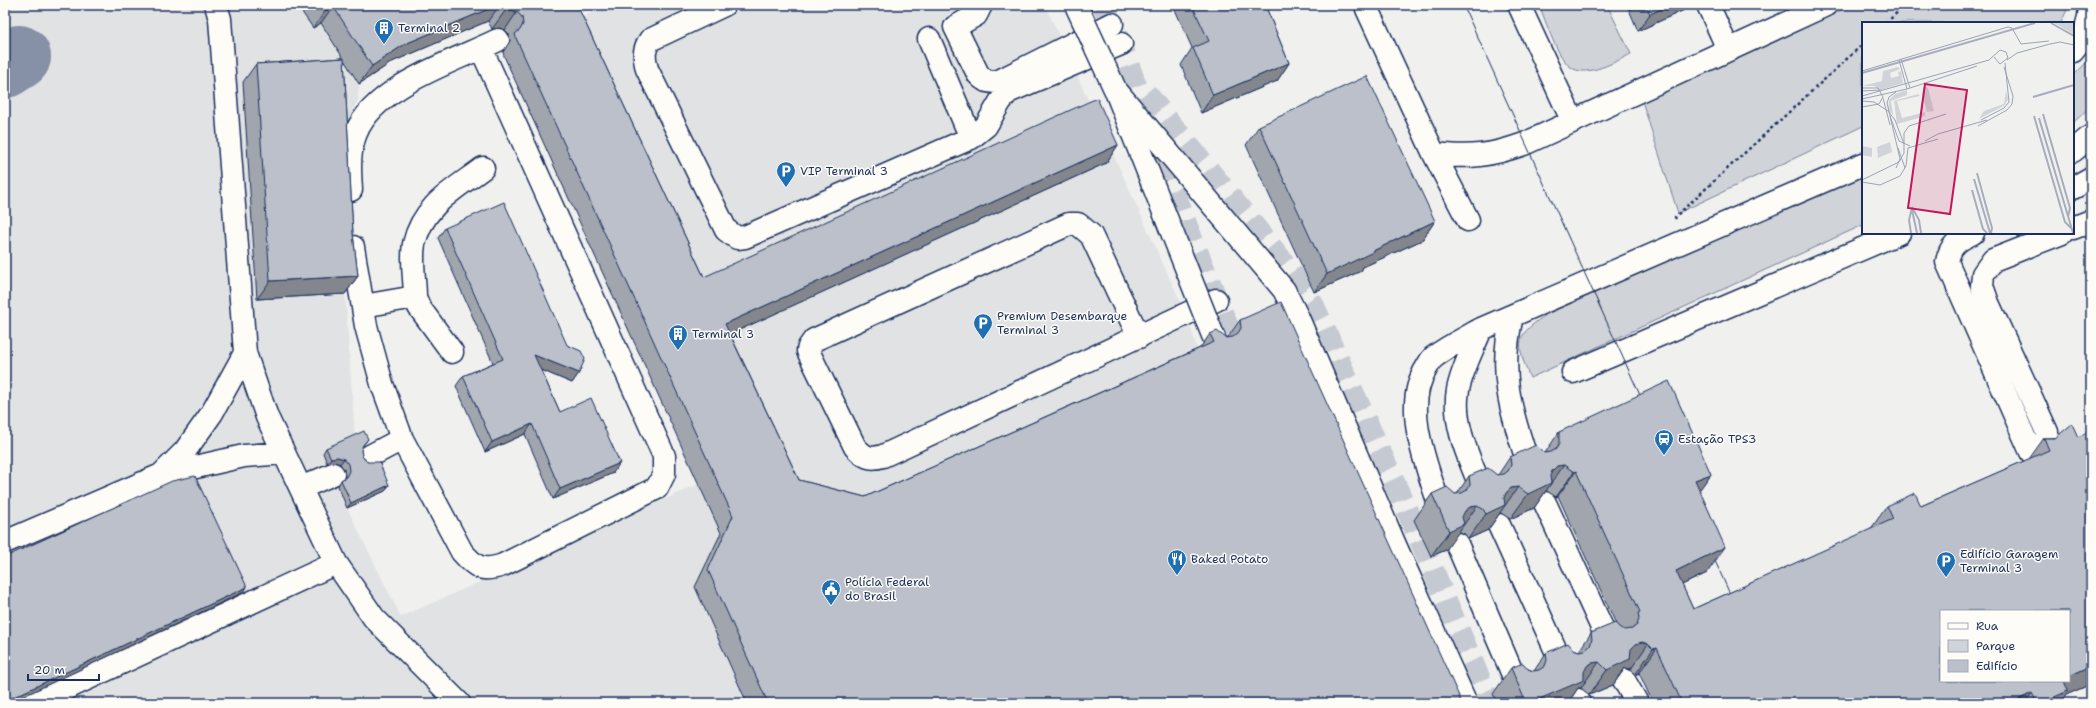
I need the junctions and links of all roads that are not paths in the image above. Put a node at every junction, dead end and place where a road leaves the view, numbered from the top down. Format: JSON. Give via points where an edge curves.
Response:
{"nodes":[{"id":1,"x":216,"y":5,"type":"edge"},
{"id":2,"x":724,"y":5,"type":"edge"},
{"id":3,"x":981,"y":5,"type":"edge"},
{"id":4,"x":1076,"y":5,"type":"edge"},
{"id":5,"x":1519,"y":5,"type":"edge"},
{"id":6,"x":1708,"y":5,"type":"edge"},
{"id":7,"x":1826,"y":5,"type":"edge"},
{"id":8,"x":2090,"y":5,"type":"edge"},
{"id":9,"x":1367,"y":9,"type":"dead end"},
{"id":10,"x":1112,"y":24,"type":"dead end"},
{"id":11,"x":929,"y":39,"type":"dead end"},
{"id":12,"x":1121,"y":44,"type":"dead end"},
{"id":13,"x":1728,"y":49,"type":"junction"},
{"id":14,"x":2074,"y":50,"type":"edge"},
{"id":15,"x":1115,"y":89,"type":"junction"},
{"id":16,"x":1572,"y":120,"type":"junction"},
{"id":17,"x":2091,"y":136,"type":"edge"},
{"id":18,"x":971,"y":138,"type":"junction"},
{"id":19,"x":2074,"y":150,"type":"edge"},
{"id":20,"x":1434,"y":154,"type":"junction"},
{"id":21,"x":1862,"y":164,"type":"edge"},
{"id":22,"x":483,"y":168,"type":"dead end"},
{"id":23,"x":2091,"y":178,"type":"edge"},
{"id":24,"x":2074,"y":187,"type":"edge"},
{"id":25,"x":1468,"y":220,"type":"dead end"},
{"id":26,"x":1897,"y":234,"type":"edge"},
{"id":27,"x":1971,"y":234,"type":"edge"},
{"id":28,"x":2059,"y":234,"type":"edge"},
{"id":29,"x":415,"y":297,"type":"junction"},
{"id":30,"x":1216,"y":300,"type":"dead end"},
{"id":31,"x":363,"y":306,"type":"junction"},
{"id":32,"x":1512,"y":316,"type":"junction"},
{"id":33,"x":1481,"y":329,"type":"junction"},
{"id":34,"x":1139,"y":337,"type":"junction"},
{"id":35,"x":1216,"y":343,"type":"edge"},
{"id":36,"x":452,"y":352,"type":"dead end"},
{"id":37,"x":245,"y":353,"type":"junction"},
{"id":38,"x":1573,"y":372,"type":"dead end"},
{"id":39,"x":402,"y":439,"type":"junction"},
{"id":40,"x":284,"y":453,"type":"junction"},
{"id":41,"x":370,"y":456,"type":"dead end"},
{"id":42,"x":1528,"y":466,"type":"edge"},
{"id":43,"x":333,"y":474,"type":"dead end"},
{"id":44,"x":161,"y":475,"type":"junction"},
{"id":45,"x":301,"y":488,"type":"junction"},
{"id":46,"x":1481,"y":488,"type":"edge"},
{"id":47,"x":1544,"y":503,"type":"edge"},
{"id":48,"x":1440,"y":507,"type":"edge"},
{"id":49,"x":1498,"y":525,"type":"edge"},
{"id":50,"x":5,"y":542,"type":"edge"},
{"id":51,"x":1457,"y":544,"type":"edge"},
{"id":52,"x":336,"y":563,"type":"junction"},
{"id":53,"x":1609,"y":643,"type":"edge"},
{"id":54,"x":1562,"y":664,"type":"edge"},
{"id":55,"x":1624,"y":680,"type":"edge"},
{"id":56,"x":1517,"y":684,"type":"edge"},
{"id":57,"x":35,"y":703,"type":"edge"},
{"id":58,"x":459,"y":703,"type":"edge"},
{"id":59,"x":1466,"y":703,"type":"edge"},
{"id":60,"x":1637,"y":703,"type":"edge"}],
"edges":[{"from":1,"to":37,"type":"street","via":[[220,19]]},
{"from":2,"to":18,"type":"street","via":[[650,40],[645,48],[644,57],[647,69],[710,200],[731,235],[737,238],[745,237]]},
{"from":3,"to":10,"type":"street","via":[[976,15],[955,27],[978,74],[989,82],[997,82]]},
{"from":4,"to":15,"type":"street","bridge":true},
{"from":5,"to":16,"type":"street"},
{"from":6,"to":13,"type":"street"},
{"from":7,"to":13,"type":"street"},
{"from":8,"to":14,"type":"street","via":[[2090,14],[2080,43]]},
{"from":9,"to":20,"type":"street"},
{"from":11,"to":18,"type":"street"},
{"from":12,"to":18,"type":"street","via":[[1008,92],[986,126]]},
{"from":13,"to":16,"type":"street"},
{"from":15,"to":35,"type":"street","bridge":true},
{"from":15,"to":59,"type":"street","bridge":true,"via":[[1284,290]]},
{"from":16,"to":20,"type":"street","via":[[1524,144],[1499,153],[1460,157]]},
{"from":17,"to":19,"type":"street"},
{"from":20,"to":25,"type":"street"},
{"from":21,"to":32,"type":"street"},
{"from":22,"to":29,"type":"street","via":[[436,203],[423,220],[414,245]]},
{"from":23,"to":24,"type":"street"},
{"from":26,"to":38,"type":"street"},
{"from":27,"to":28,"type":"street","via":[[1957,241],[1949,249],[1947,262],[2031,452],[2045,444],[2048,439],[1988,303],[1982,286],[1983,274],[1993,260]]},
{"from":29,"to":31,"type":"street"},
{"from":29,"to":36,"type":"street","via":[[418,307]]},
{"from":30,"to":34,"type":"street"},
{"from":31,"to":39,"type":"street","via":[[382,384]]},
{"from":31,"to":39,"type":"street","via":[[353,252],[349,160],[356,133],[371,108],[409,81],[489,44],[664,456],[664,474],[657,488],[503,565],[490,569],[472,564],[462,552]]},
{"from":32,"to":33,"type":"street"},
{"from":32,"to":42,"type":"street","via":[[1506,340],[1505,373],[1511,412]]},
{"from":33,"to":46,"type":"street","via":[[1458,391],[1464,444]]},
{"from":33,"to":48,"type":"street","via":[[1433,357],[1421,376],[1415,400],[1426,465]]},
{"from":34,"to":34,"type":"street","via":[[1091,235],[1078,224],[1069,224],[814,340],[808,351],[855,447],[863,456],[876,458]]},
{"from":37,"to":40,"type":"street","via":[[267,417]]},
{"from":37,"to":44,"type":"street","via":[[212,413],[185,451]]},
{"from":39,"to":41,"type":"street"},
{"from":40,"to":44,"type":"street","via":[[244,456]]},
{"from":40,"to":45,"type":"street"},
{"from":43,"to":45,"type":"street"},
{"from":44,"to":50,"type":"street"},
{"from":45,"to":52,"type":"street"},
{"from":47,"to":53,"type":"street"},
{"from":49,"to":54,"type":"street"},
{"from":51,"to":56,"type":"street"},
{"from":52,"to":57,"type":"street"},
{"from":52,"to":58,"type":"street","via":[[374,618]]},
{"from":55,"to":60,"type":"street"}]}
